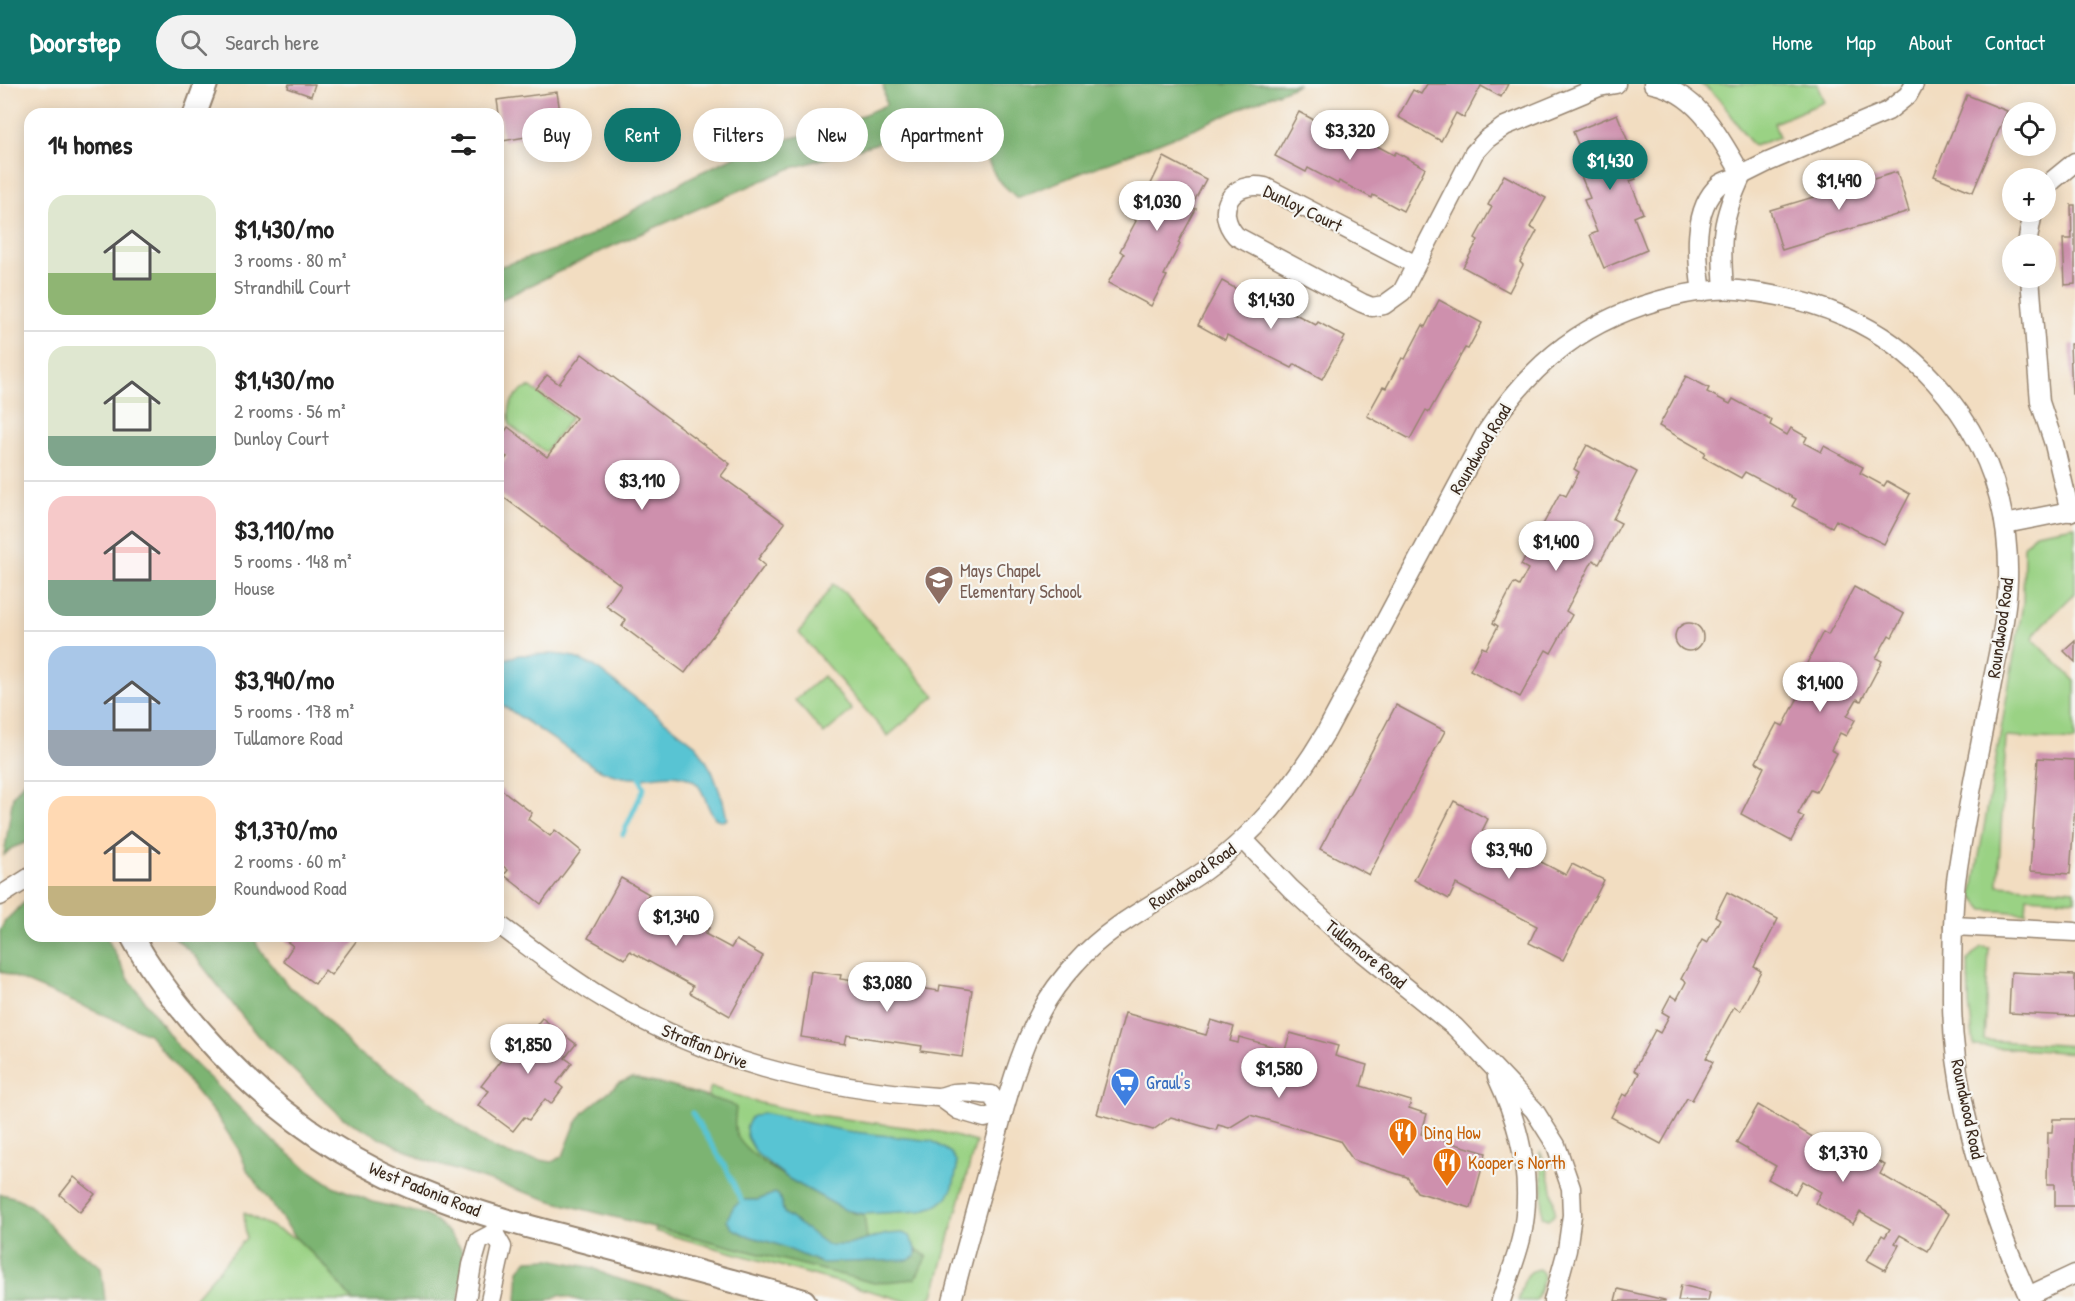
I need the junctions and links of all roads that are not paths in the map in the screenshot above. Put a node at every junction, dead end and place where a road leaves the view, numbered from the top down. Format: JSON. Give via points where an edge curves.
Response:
{"nodes":[{"id":1,"x":206,"y":84,"type":"edge"},
{"id":2,"x":1616,"y":84,"type":"edge"},
{"id":3,"x":1653,"y":84,"type":"edge"},
{"id":4,"x":1914,"y":84,"type":"edge"},
{"id":5,"x":197,"y":108,"type":"edge"},
{"id":6,"x":2075,"y":162,"type":"edge"},
{"id":7,"x":1742,"y":176,"type":"junction"},
{"id":8,"x":2056,"y":178,"type":"edge"},
{"id":9,"x":1416,"y":265,"type":"junction"},
{"id":10,"x":1724,"y":288,"type":"junction"},
{"id":11,"x":2031,"y":288,"type":"edge"},
{"id":12,"x":1702,"y":292,"type":"junction"},
{"id":13,"x":2072,"y":511,"type":"edge"},
{"id":14,"x":2005,"y":524,"type":"junction"},
{"id":15,"x":1244,"y":840,"type":"junction"},
{"id":16,"x":24,"y":881,"type":"edge"},
{"id":17,"x":0,"y":896,"type":"edge"},
{"id":18,"x":1953,"y":926,"type":"junction"},
{"id":19,"x":504,"y":928,"type":"edge"},
{"id":20,"x":2075,"y":932,"type":"edge"},
{"id":21,"x":136,"y":942,"type":"edge"},
{"id":22,"x":1491,"y":1065,"type":"junction"},
{"id":23,"x":1003,"y":1112,"type":"junction"},
{"id":24,"x":496,"y":1226,"type":"junction"},
{"id":25,"x":2075,"y":1275,"type":"edge"},
{"id":26,"x":2029,"y":1299,"type":"edge"},
{"id":27,"x":466,"y":1301,"type":"edge"},
{"id":28,"x":489,"y":1301,"type":"edge"},
{"id":29,"x":804,"y":1301,"type":"edge"},
{"id":30,"x":952,"y":1301,"type":"edge"},
{"id":31,"x":1501,"y":1301,"type":"edge"},
{"id":32,"x":1553,"y":1301,"type":"edge"}],
"edges":[{"from":1,"to":5,"type":"main road"},
{"from":2,"to":9,"type":"street","name":"Dunloy Court","via":[[1599,87],[1505,126],[1487,139],[1474,153]]},
{"from":3,"to":7,"type":"street","via":[[1678,93],[1695,105],[1708,119]]},
{"from":4,"to":7,"type":"street","via":[[1908,95],[1888,111]]},
{"from":6,"to":8,"type":"street"},
{"from":7,"to":10,"type":"street","via":[[1724,222]]},
{"from":7,"to":12,"type":"street","via":[[1721,183],[1704,208],[1698,243]]},
{"from":9,"to":9,"type":"street","name":"Dunloy Court","via":[[1394,300],[1372,307],[1236,236],[1228,227],[1226,206],[1230,198],[1248,186],[1265,187]]},
{"from":10,"to":12,"type":"street","name":"Roundwood Road"},
{"from":10,"to":14,"type":"street","name":"Roundwood Road","via":[[1806,302],[1848,316],[1889,340],[1923,368],[1947,395],[1985,455]]},
{"from":11,"to":13,"type":"street","via":[[2040,402]]},
{"from":12,"to":15,"type":"street","name":"Roundwood Road","via":[[1646,304],[1611,317],[1552,355],[1523,382],[1485,434],[1307,764]]},
{"from":13,"to":14,"type":"street"},
{"from":14,"to":18,"type":"street","name":"Roundwood Road","via":[[2005,611],[1956,881]]},
{"from":15,"to":22,"type":"street","name":"Tullamore Road","via":[[1340,934],[1455,1027]]},
{"from":15,"to":23,"type":"street","name":"Roundwood Road","via":[[1206,870],[1101,939],[1076,963],[1041,1010]]},
{"from":16,"to":17,"type":"street"},
{"from":18,"to":20,"type":"street"},
{"from":18,"to":26,"type":"street","name":"Roundwood Road","via":[[1951,998],[1968,1125],[2000,1227]]},
{"from":19,"to":23,"type":"street","name":"Straffan Drive","via":[[603,998],[650,1024],[733,1060],[815,1081],[940,1097],[958,1110],[985,1118]]},
{"from":21,"to":24,"type":"main road","name":"West Padonia Road","via":[[160,983],[223,1057],[296,1122],[361,1163]]},
{"from":22,"to":31,"type":"street","name":"Tullamore Road","via":[[1516,1126],[1527,1188],[1521,1239]]},
{"from":22,"to":32,"type":"street","name":"Tullamore Road","via":[[1534,1110],[1561,1155],[1571,1188],[1567,1250]]},
{"from":23,"to":30,"type":"street","name":"Roundwood Road"},
{"from":24,"to":27,"type":"street","via":[[479,1241]]},
{"from":24,"to":28,"type":"street","via":[[502,1247]]},
{"from":24,"to":29,"type":"main road","name":"West Padonia Road"},
{"from":25,"to":26,"type":"street"}]}
